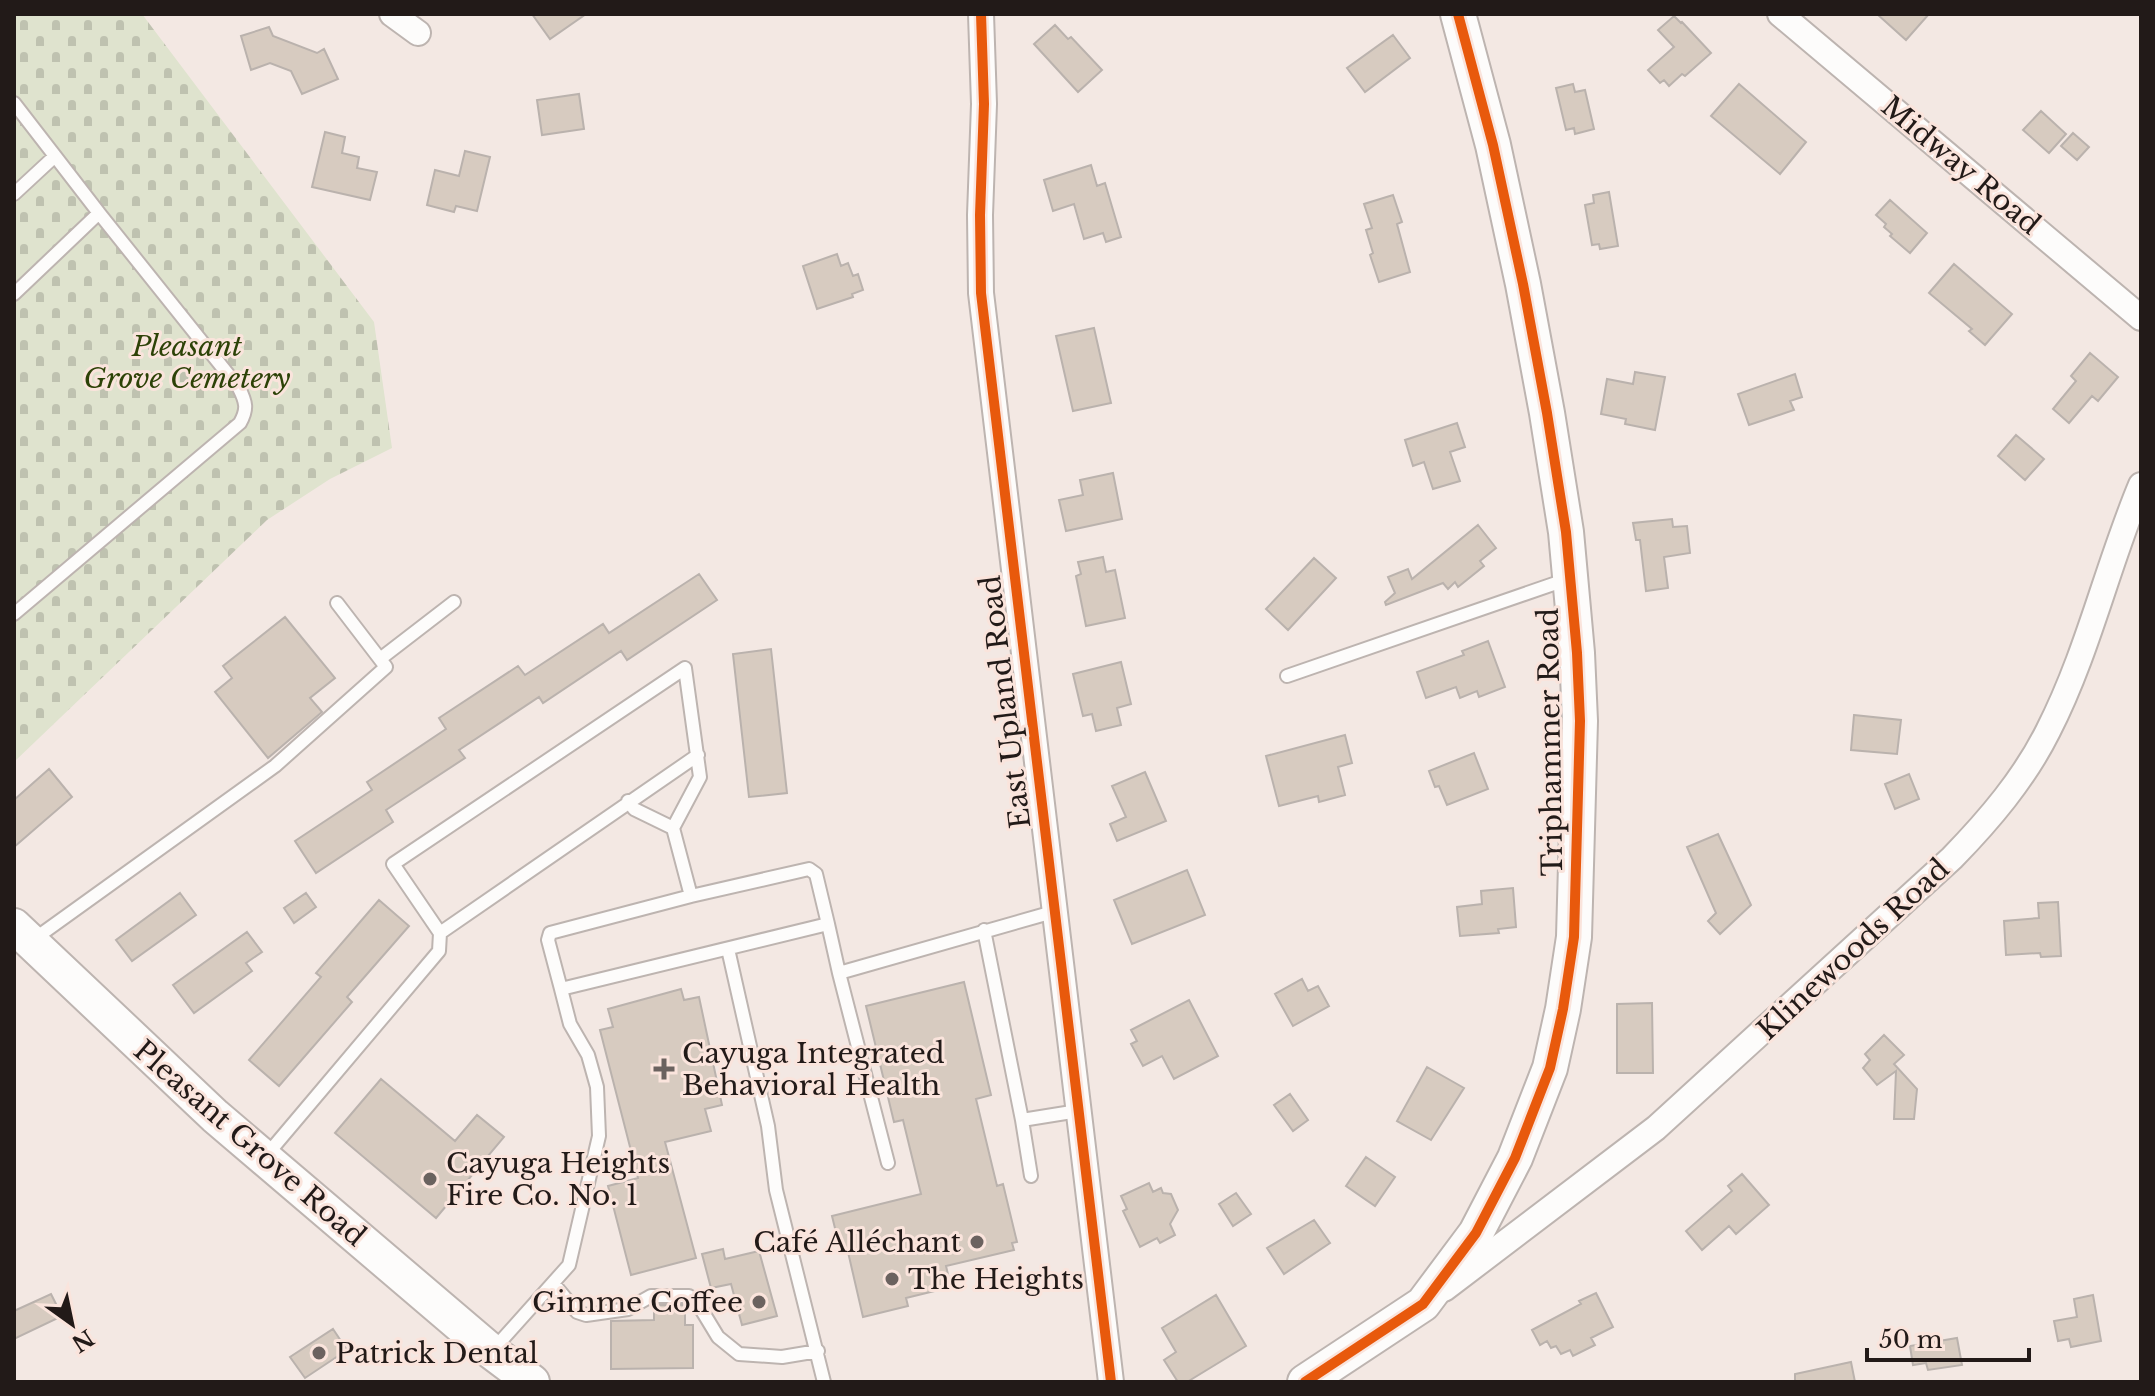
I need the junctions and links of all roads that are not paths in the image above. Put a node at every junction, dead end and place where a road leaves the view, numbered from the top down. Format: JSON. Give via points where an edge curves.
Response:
{"nodes":[{"id":1,"x":392,"y":14,"type":"edge"},
{"id":2,"x":981,"y":14,"type":"edge"},
{"id":3,"x":1458,"y":14,"type":"edge"},
{"id":4,"x":1780,"y":14,"type":"edge"},
{"id":5,"x":418,"y":33,"type":"dead end"},
{"id":6,"x":14,"y":103,"type":"edge"},
{"id":7,"x":55,"y":156,"type":"junction"},
{"id":8,"x":14,"y":194,"type":"edge"},
{"id":9,"x":99,"y":213,"type":"junction"},
{"id":10,"x":14,"y":294,"type":"edge"},
{"id":11,"x":2141,"y":318,"type":"edge"},
{"id":12,"x":2141,"y":485,"type":"edge"},
{"id":13,"x":1571,"y":578,"type":"junction"},
{"id":14,"x":454,"y":602,"type":"dead end"},
{"id":15,"x":337,"y":603,"type":"dead end"},
{"id":16,"x":14,"y":614,"type":"edge"},
{"id":17,"x":380,"y":659,"type":"junction"},
{"id":18,"x":1287,"y":676,"type":"dead end"},
{"id":19,"x":698,"y":755,"type":"junction"},
{"id":20,"x":628,"y":801,"type":"junction"},
{"id":21,"x":673,"y":828,"type":"junction"},
{"id":22,"x":691,"y":896,"type":"junction"},
{"id":23,"x":1053,"y":912,"type":"junction"},
{"id":24,"x":828,"y":924,"type":"junction"},
{"id":25,"x":984,"y":930,"type":"junction"},
{"id":26,"x":440,"y":933,"type":"junction"},
{"id":27,"x":22,"y":934,"type":"edge"},
{"id":28,"x":728,"y":949,"type":"junction"},
{"id":29,"x":839,"y":973,"type":"junction"},
{"id":30,"x":561,"y":989,"type":"junction"},
{"id":31,"x":1078,"y":1111,"type":"junction"},
{"id":32,"x":1022,"y":1120,"type":"junction"},
{"id":33,"x":264,"y":1158,"type":"junction"},
{"id":34,"x":888,"y":1163,"type":"dead end"},
{"id":35,"x":1031,"y":1176,"type":"dead end"},
{"id":36,"x":553,"y":1283,"type":"junction"},
{"id":37,"x":1423,"y":1304,"type":"junction"},
{"id":38,"x":818,"y":1351,"type":"junction"},
{"id":39,"x":498,"y":1367,"type":"edge"},
{"id":40,"x":532,"y":1382,"type":"edge"},
{"id":41,"x":824,"y":1382,"type":"edge"},
{"id":42,"x":1111,"y":1382,"type":"edge"},
{"id":43,"x":1305,"y":1382,"type":"edge"}],
"edges":[{"from":1,"to":5,"type":"street"},
{"from":2,"to":23,"type":"street","name":"East Upland Road","via":[[981,293]]},
{"from":3,"to":13,"type":"street","name":"Triphammer Road","via":[[1520,272]]},
{"from":4,"to":11,"type":"street","name":"Midway Road"},
{"from":6,"to":7,"type":"lane"},
{"from":7,"to":8,"type":"lane"},
{"from":7,"to":9,"type":"lane"},
{"from":9,"to":10,"type":"lane"},
{"from":9,"to":16,"type":"lane","via":[[239,388],[246,412],[240,423]]},
{"from":12,"to":37,"type":"street","name":"Klinewoods Road","via":[[2047,734],[1984,825],[1656,1128]]},
{"from":13,"to":18,"type":"lane"},
{"from":13,"to":37,"type":"street","name":"Triphammer Road","via":[[1579,677],[1579,804],[1574,937],[1563,1009],[1550,1068],[1508,1174],[1476,1233]]},
{"from":14,"to":17,"type":"lane"},
{"from":15,"to":17,"type":"lane"},
{"from":17,"to":27,"type":"lane","via":[[386,667],[275,766]]},
{"from":19,"to":20,"type":"lane"},
{"from":19,"to":21,"type":"lane","via":[[700,777]]},
{"from":19,"to":26,"type":"lane","via":[[685,668],[393,864]]},
{"from":20,"to":21,"type":"lane"},
{"from":20,"to":26,"type":"lane"},
{"from":21,"to":22,"type":"lane"},
{"from":22,"to":24,"type":"lane","via":[[809,869],[816,874]]},
{"from":22,"to":30,"type":"lane","via":[[550,933]]},
{"from":23,"to":25,"type":"lane"},
{"from":23,"to":31,"type":"street","name":"East Upland Road"},
{"from":24,"to":28,"type":"lane"},
{"from":24,"to":29,"type":"lane"},
{"from":25,"to":29,"type":"lane"},
{"from":25,"to":32,"type":"lane"},
{"from":26,"to":33,"type":"lane","via":[[439,951]]},
{"from":27,"to":33,"type":"street","name":"Pleasant Grove Road"},
{"from":28,"to":30,"type":"lane"},
{"from":28,"to":38,"type":"lane","via":[[768,1126],[776,1190]]},
{"from":29,"to":34,"type":"lane"},
{"from":30,"to":36,"type":"lane","via":[[597,1087],[599,1136],[569,1265]]},
{"from":31,"to":32,"type":"lane"},
{"from":31,"to":42,"type":"street","name":"East Upland Road"},
{"from":32,"to":35,"type":"lane"},
{"from":33,"to":39,"type":"street","name":"Pleasant Grove Road"},
{"from":36,"to":38,"type":"lane","via":[[577,1312],[586,1315],[628,1309],[651,1296],[689,1296],[718,1337],[739,1354],[782,1357]]},
{"from":36,"to":39,"type":"lane"},
{"from":37,"to":43,"type":"street","name":"Triphammer Road"},
{"from":38,"to":41,"type":"lane"},
{"from":39,"to":40,"type":"street","name":"Pleasant Grove Road"}]}
